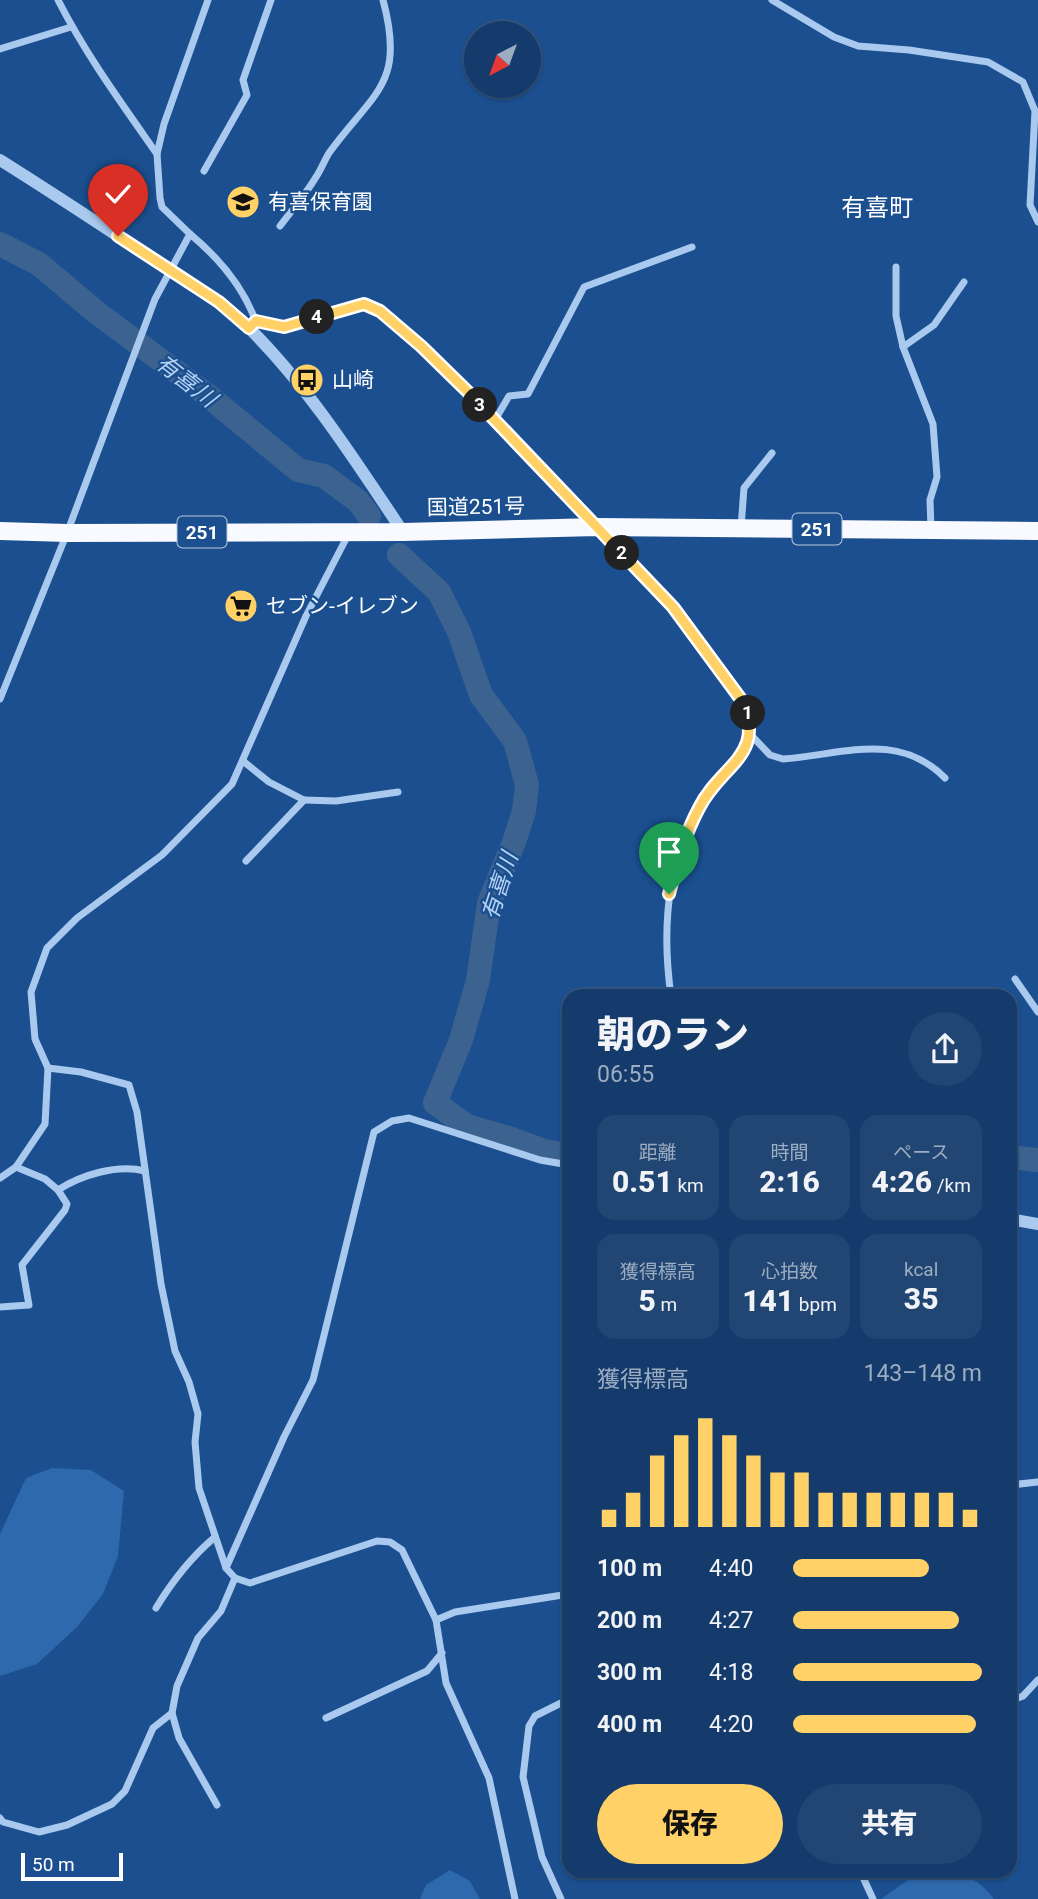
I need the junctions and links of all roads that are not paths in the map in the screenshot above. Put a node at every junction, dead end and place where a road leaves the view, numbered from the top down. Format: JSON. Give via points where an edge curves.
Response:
{"nodes":[{"id":1,"x":58,"y":0,"type":"edge"},
{"id":2,"x":208,"y":0,"type":"edge"},
{"id":3,"x":271,"y":0,"type":"edge"},
{"id":4,"x":383,"y":0,"type":"edge"},
{"id":5,"x":772,"y":0,"type":"edge"},
{"id":6,"x":71,"y":27,"type":"junction"},
{"id":7,"x":0,"y":49,"type":"edge"},
{"id":8,"x":157,"y":154,"type":"junction"},
{"id":9,"x":0,"y":160,"type":"edge"},
{"id":10,"x":204,"y":171,"type":"dead end"},
{"id":11,"x":1038,"y":222,"type":"edge"},
{"id":12,"x":281,"y":226,"type":"dead end"},
{"id":13,"x":190,"y":234,"type":"junction"},
{"id":14,"x":692,"y":247,"type":"dead end"},
{"id":15,"x":896,"y":267,"type":"dead end"},
{"id":16,"x":169,"y":270,"type":"junction"},
{"id":17,"x":964,"y":282,"type":"dead end"},
{"id":18,"x":252,"y":325,"type":"junction"},
{"id":19,"x":903,"y":347,"type":"junction"},
{"id":20,"x":495,"y":420,"type":"junction"},
{"id":21,"x":772,"y":453,"type":"dead end"},
{"id":22,"x":597,"y":527,"type":"junction"},
{"id":23,"x":741,"y":528,"type":"junction"},
{"id":24,"x":932,"y":530,"type":"junction"},
{"id":25,"x":0,"y":531,"type":"edge"},
{"id":26,"x":350,"y":531,"type":"junction"},
{"id":27,"x":1038,"y":531,"type":"edge"},
{"id":28,"x":403,"y":532,"type":"junction"},
{"id":29,"x":67,"y":533,"type":"junction"},
{"id":30,"x":0,"y":699,"type":"edge"},
{"id":31,"x":750,"y":734,"type":"junction"},
{"id":32,"x":243,"y":761,"type":"junction"},
{"id":33,"x":945,"y":778,"type":"dead end"},
{"id":34,"x":398,"y":792,"type":"dead end"},
{"id":35,"x":304,"y":800,"type":"junction"},
{"id":36,"x":246,"y":861,"type":"dead end"},
{"id":37,"x":1015,"y":979,"type":"dead end"},
{"id":38,"x":670,"y":989,"type":"edge"},
{"id":39,"x":1038,"y":1012,"type":"edge"},
{"id":40,"x":48,"y":1068,"type":"junction"},
{"id":41,"x":562,"y":1164,"type":"edge"},
{"id":42,"x":16,"y":1167,"type":"junction"},
{"id":43,"x":145,"y":1171,"type":"junction"},
{"id":44,"x":0,"y":1178,"type":"edge"},
{"id":45,"x":58,"y":1190,"type":"junction"},
{"id":46,"x":1017,"y":1220,"type":"edge"},
{"id":47,"x":1038,"y":1224,"type":"edge"},
{"id":48,"x":0,"y":1307,"type":"edge"},
{"id":49,"x":1038,"y":1482,"type":"edge"},
{"id":50,"x":1017,"y":1484,"type":"edge"},
{"id":51,"x":215,"y":1537,"type":"junction"},
{"id":52,"x":226,"y":1568,"type":"junction"},
{"id":53,"x":236,"y":1578,"type":"junction"},
{"id":54,"x":562,"y":1595,"type":"edge"},
{"id":55,"x":156,"y":1608,"type":"dead end"},
{"id":56,"x":436,"y":1620,"type":"junction"},
{"id":57,"x":442,"y":1653,"type":"junction"},
{"id":58,"x":1038,"y":1681,"type":"edge"},
{"id":59,"x":1017,"y":1698,"type":"edge"},
{"id":60,"x":562,"y":1702,"type":"edge"},
{"id":61,"x":172,"y":1713,"type":"junction"},
{"id":62,"x":326,"y":1718,"type":"dead end"},
{"id":63,"x":217,"y":1805,"type":"dead end"},
{"id":64,"x":0,"y":1818,"type":"edge"},
{"id":65,"x":863,"y":1878,"type":"edge"},
{"id":66,"x":515,"y":1899,"type":"edge"},
{"id":67,"x":561,"y":1899,"type":"edge"},
{"id":68,"x":873,"y":1899,"type":"edge"}],
"edges":[{"from":1,"to":6,"type":"street"},
{"from":2,"to":8,"type":"street"},
{"from":3,"to":10,"type":"street","via":[[243,80],[247,95]]},
{"from":4,"to":12,"type":"street","via":[[391,35],[391,66],[378,95],[327,155]]},
{"from":5,"to":11,"type":"street","via":[[858,46],[988,62],[1023,82],[1035,111],[1030,205]]},
{"from":6,"to":7,"type":"street"},
{"from":6,"to":8,"type":"street"},
{"from":8,"to":13,"type":"street","via":[[162,207]]},
{"from":9,"to":16,"type":"street"},
{"from":13,"to":16,"type":"street"},
{"from":13,"to":18,"type":"street","via":[[214,254],[238,285]]},
{"from":14,"to":20,"type":"street","via":[[584,287],[528,394],[509,396]]},
{"from":15,"to":19,"type":"street","via":[[896,316]]},
{"from":16,"to":18,"type":"street"},
{"from":16,"to":29,"type":"street"},
{"from":17,"to":19,"type":"street","via":[[934,325]]},
{"from":18,"to":20,"type":"street","via":[[284,327],[364,304],[380,311],[421,346]]},
{"from":18,"to":28,"type":"street","via":[[355,460]]},
{"from":19,"to":24,"type":"street","via":[[933,424],[937,477],[930,500]]},
{"from":20,"to":22,"type":"street"},
{"from":21,"to":23,"type":"street","via":[[744,488]]},
{"from":22,"to":23,"type":"highway","name":"国道251号","number":"251"},
{"from":22,"to":28,"type":"highway","name":"国道251号","number":"251"},
{"from":22,"to":31,"type":"street","via":[[673,607],[740,698]]},
{"from":23,"to":24,"type":"highway","name":"国道251号","number":"251"},
{"from":24,"to":27,"type":"highway","name":"国道251号","number":"251"},
{"from":25,"to":29,"type":"highway","name":"国道251号","number":"251"},
{"from":26,"to":28,"type":"highway","name":"国道251号","number":"251"},
{"from":26,"to":29,"type":"highway","name":"国道251号","number":"251"},
{"from":26,"to":32,"type":"street","via":[[306,616]]},
{"from":29,"to":30,"type":"street"},
{"from":31,"to":33,"type":"street","via":[[770,755],[783,759],[894,749],[910,753]]},
{"from":31,"to":38,"type":"street","via":[[746,747],[700,804],[682,843],[669,894],[666,964]]},
{"from":32,"to":35,"type":"street","via":[[269,782]]},
{"from":32,"to":40,"type":"street","via":[[232,784],[162,855],[77,918],[47,948],[31,992],[35,1039]]},
{"from":34,"to":35,"type":"street","via":[[336,801]]},
{"from":35,"to":36,"type":"street"},
{"from":37,"to":39,"type":"street"},
{"from":40,"to":42,"type":"street","via":[[45,1124]]},
{"from":40,"to":43,"type":"street","via":[[129,1086],[138,1112]]},
{"from":41,"to":52,"type":"street","via":[[409,1118],[392,1121],[374,1132],[313,1380]]},
{"from":42,"to":44,"type":"street"},
{"from":42,"to":45,"type":"street"},
{"from":43,"to":45,"type":"street","via":[[130,1167],[76,1178]]},
{"from":43,"to":51,"type":"street","via":[[175,1351],[198,1414],[199,1488]]},
{"from":45,"to":48,"type":"street","via":[[67,1204],[65,1210],[22,1265],[29,1305]]},
{"from":46,"to":47,"type":"street"},
{"from":49,"to":50,"type":"street"},
{"from":51,"to":52,"type":"street"},
{"from":51,"to":55,"type":"street","via":[[191,1556]]},
{"from":52,"to":53,"type":"street"},
{"from":53,"to":56,"type":"street","via":[[250,1583],[377,1541],[390,1542],[402,1550]]},
{"from":53,"to":61,"type":"street","via":[[220,1611],[198,1638],[177,1686]]},
{"from":54,"to":56,"type":"street","via":[[455,1612]]},
{"from":56,"to":57,"type":"street"},
{"from":57,"to":62,"type":"street","via":[[427,1671]]},
{"from":57,"to":66,"type":"street","via":[[446,1683],[489,1778]]},
{"from":58,"to":59,"type":"street"},
{"from":60,"to":67,"type":"street","via":[[535,1716],[528,1727],[523,1777],[542,1857]]},
{"from":61,"to":63,"type":"street","via":[[179,1738]]},
{"from":61,"to":64,"type":"street","via":[[153,1728],[125,1791],[112,1804],[67,1825],[38,1832]]},
{"from":65,"to":68,"type":"street"}]}
